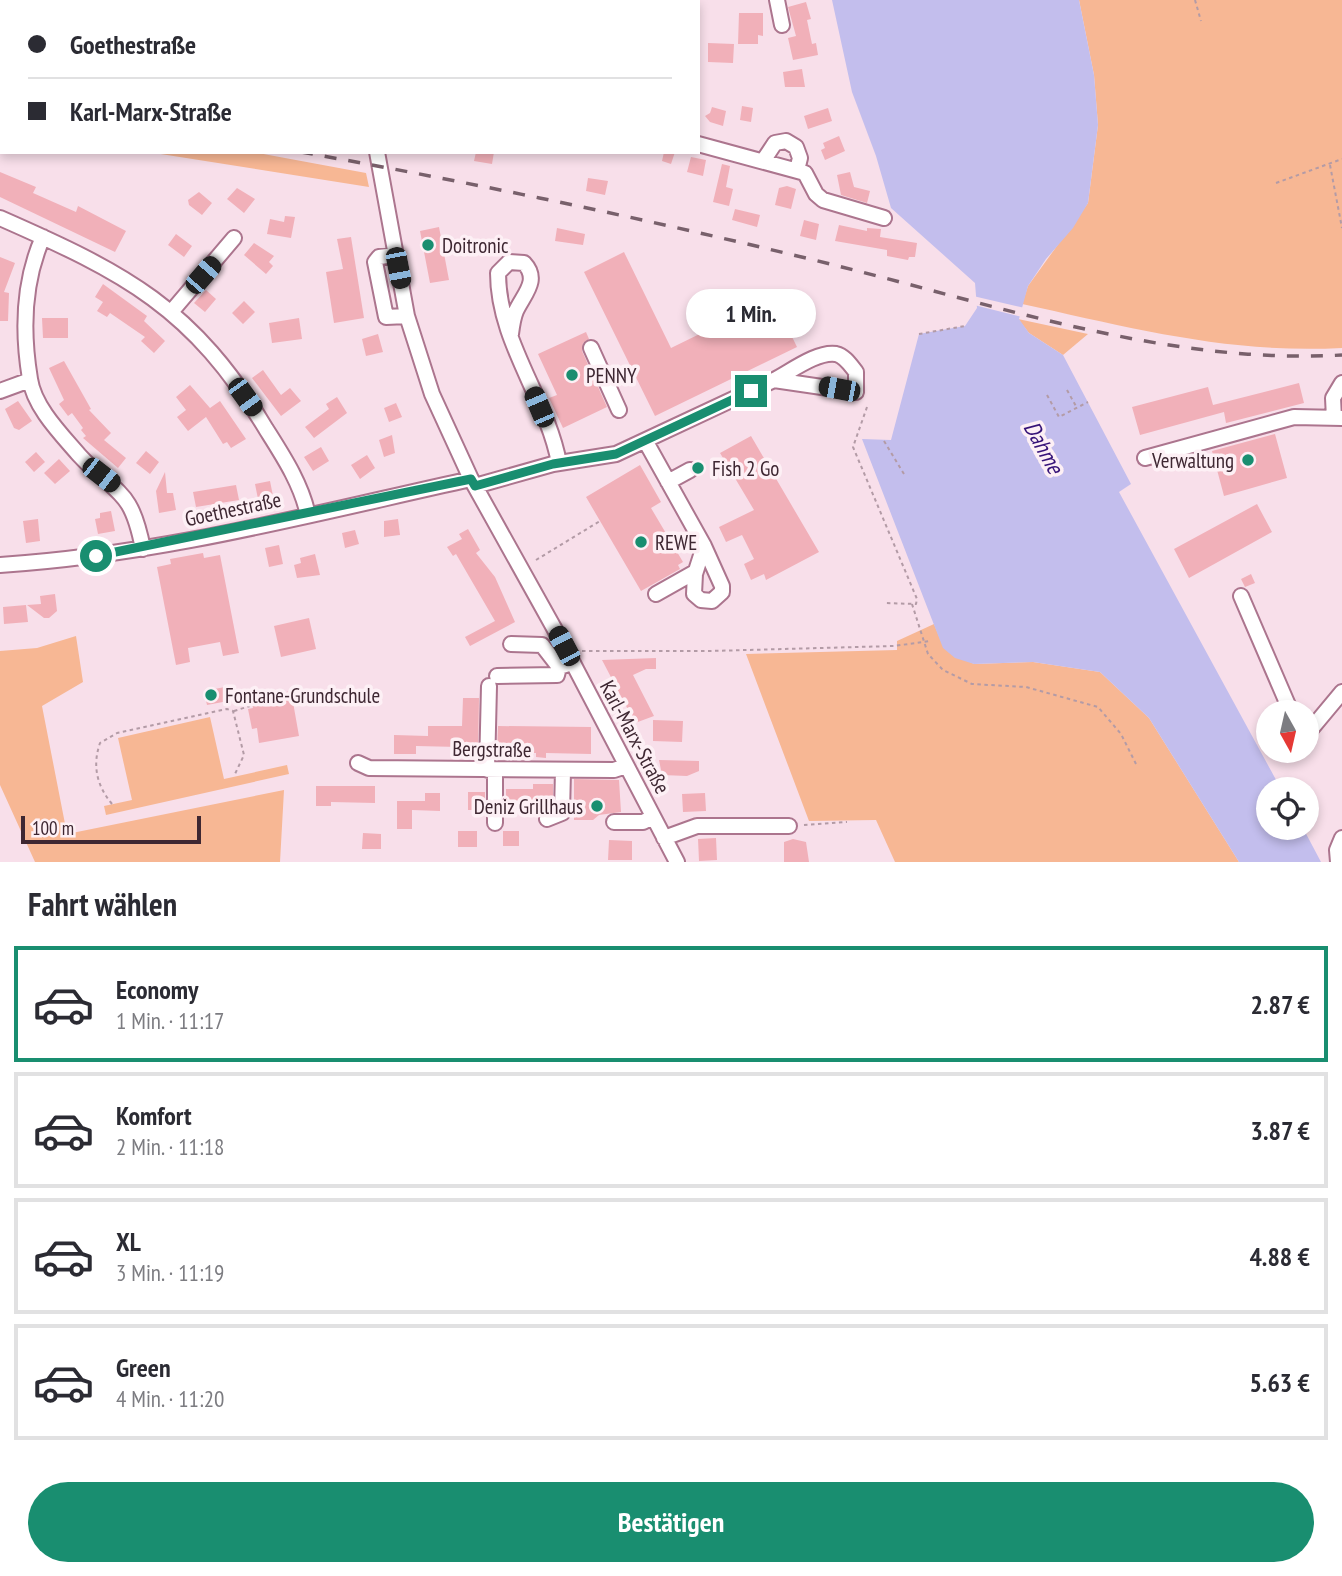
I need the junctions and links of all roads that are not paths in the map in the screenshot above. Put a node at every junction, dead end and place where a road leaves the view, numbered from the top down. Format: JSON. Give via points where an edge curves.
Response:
{"nodes":[{"id":1,"x":777,"y":0,"type":"edge"},
{"id":2,"x":782,"y":25,"type":"dead end"},
{"id":3,"x":700,"y":145,"type":"edge"},
{"id":4,"x":377,"y":154,"type":"edge"},
{"id":5,"x":763,"y":161,"type":"junction"},
{"id":6,"x":797,"y":170,"type":"junction"},
{"id":7,"x":0,"y":218,"type":"edge"},
{"id":8,"x":884,"y":218,"type":"dead end"},
{"id":9,"x":43,"y":237,"type":"junction"},
{"id":10,"x":234,"y":238,"type":"dead end"},
{"id":11,"x":396,"y":255,"type":"junction"},
{"id":12,"x":172,"y":311,"type":"junction"},
{"id":13,"x":407,"y":316,"type":"junction"},
{"id":14,"x":511,"y":334,"type":"dead end"},
{"id":15,"x":591,"y":348,"type":"dead end"},
{"id":16,"x":30,"y":380,"type":"junction"},
{"id":17,"x":774,"y":380,"type":"junction"},
{"id":18,"x":1342,"y":383,"type":"edge"},
{"id":19,"x":0,"y":391,"type":"edge"},
{"id":20,"x":619,"y":411,"type":"dead end"},
{"id":21,"x":1338,"y":418,"type":"edge"},
{"id":22,"x":646,"y":442,"type":"junction"},
{"id":23,"x":1145,"y":458,"type":"dead end"},
{"id":24,"x":559,"y":463,"type":"junction"},
{"id":25,"x":690,"y":470,"type":"dead end"},
{"id":26,"x":473,"y":482,"type":"junction"},
{"id":27,"x":668,"y":482,"type":"junction"},
{"id":28,"x":308,"y":515,"type":"junction"},
{"id":29,"x":704,"y":546,"type":"junction"},
{"id":30,"x":143,"y":549,"type":"junction"},
{"id":31,"x":0,"y":565,"type":"edge"},
{"id":32,"x":695,"y":572,"type":"junction"},
{"id":33,"x":656,"y":594,"type":"dead end"},
{"id":34,"x":1241,"y":596,"type":"dead end"},
{"id":35,"x":511,"y":644,"type":"dead end"},
{"id":36,"x":571,"y":660,"type":"junction"},
{"id":37,"x":1342,"y":692,"type":"edge"},
{"id":38,"x":1286,"y":700,"type":"edge"},
{"id":39,"x":1320,"y":718,"type":"edge"},
{"id":40,"x":358,"y":763,"type":"dead end"},
{"id":41,"x":626,"y":766,"type":"junction"},
{"id":42,"x":491,"y":770,"type":"junction"},
{"id":43,"x":563,"y":770,"type":"junction"},
{"id":44,"x":653,"y":817,"type":"junction"},
{"id":45,"x":547,"y":819,"type":"dead end"},
{"id":46,"x":614,"y":822,"type":"dead end"},
{"id":47,"x":495,"y":823,"type":"dead end"},
{"id":48,"x":789,"y":826,"type":"road end"},
{"id":49,"x":664,"y":838,"type":"junction"},
{"id":50,"x":1342,"y":838,"type":"edge"},
{"id":51,"x":677,"y":862,"type":"edge"},
{"id":52,"x":1338,"y":862,"type":"edge"}],
"edges":[{"from":1,"to":2,"type":"street"},
{"from":3,"to":5,"type":"street"},
{"from":4,"to":11,"type":"street","name":"Karl-Marx-Straße"},
{"from":5,"to":6,"type":"street"},
{"from":5,"to":6,"type":"street","via":[[775,143],[786,141],[796,147],[800,158]]},
{"from":6,"to":8,"type":"street","via":[[805,173],[823,200]]},
{"from":7,"to":9,"type":"street"},
{"from":9,"to":12,"type":"street","via":[[121,275]]},
{"from":9,"to":16,"type":"street","via":[[23,325]]},
{"from":10,"to":12,"type":"street"},
{"from":11,"to":13,"type":"street","name":"Karl-Marx-Straße"},
{"from":11,"to":13,"type":"street","via":[[375,262],[386,317]]},
{"from":12,"to":28,"type":"street","via":[[213,354],[258,416],[286,461]]},
{"from":13,"to":26,"type":"street","name":"Karl-Marx-Straße","via":[[432,394]]},
{"from":14,"to":24,"type":"street","via":[[555,439]]},
{"from":15,"to":20,"type":"street"},
{"from":16,"to":19,"type":"street"},
{"from":16,"to":30,"type":"street","via":[[44,412],[64,438],[123,492],[135,513]]},
{"from":17,"to":17,"type":"street","via":[[822,386],[856,392],[856,372],[844,358],[825,355]]},
{"from":17,"to":22,"type":"street"},
{"from":18,"to":21,"type":"street","via":[[1333,398]]},
{"from":21,"to":23,"type":"street","via":[[1294,417]]},
{"from":22,"to":24,"type":"street","via":[[616,454]]},
{"from":22,"to":27,"type":"street"},
{"from":24,"to":26,"type":"street"},
{"from":25,"to":27,"type":"street"},
{"from":26,"to":28,"type":"street","name":"Goethestraße"},
{"from":26,"to":36,"type":"street","name":"Karl-Marx-Straße"},
{"from":27,"to":29,"type":"street"},
{"from":28,"to":30,"type":"street","name":"Goethestraße"},
{"from":29,"to":32,"type":"street"},
{"from":29,"to":32,"type":"street","via":[[721,580],[722,592],[712,601],[694,594]]},
{"from":30,"to":31,"type":"street","name":"Goethestraße"},
{"from":32,"to":33,"type":"street"},
{"from":34,"to":38,"type":"street"},
{"from":35,"to":36,"type":"street","via":[[542,645]]},
{"from":36,"to":41,"type":"street","name":"Karl-Marx-Straße"},
{"from":36,"to":42,"type":"street","via":[[558,675],[493,681]]},
{"from":37,"to":39,"type":"street"},
{"from":40,"to":42,"type":"street","name":"Bergstraße","via":[[369,768]]},
{"from":41,"to":43,"type":"street","name":"Bergstraße","via":[[614,771]]},
{"from":41,"to":44,"type":"street","name":"Karl-Marx-Straße"},
{"from":42,"to":43,"type":"street","name":"Bergstraße"},
{"from":42,"to":47,"type":"street"},
{"from":43,"to":45,"type":"street","via":[[562,813]]},
{"from":44,"to":46,"type":"street","via":[[643,822]]},
{"from":44,"to":49,"type":"street","name":"Karl-Marx-Straße"},
{"from":48,"to":49,"type":"street","via":[[697,826]]},
{"from":49,"to":51,"type":"street","name":"Karl-Marx-Straße"},
{"from":50,"to":52,"type":"street"}]}
